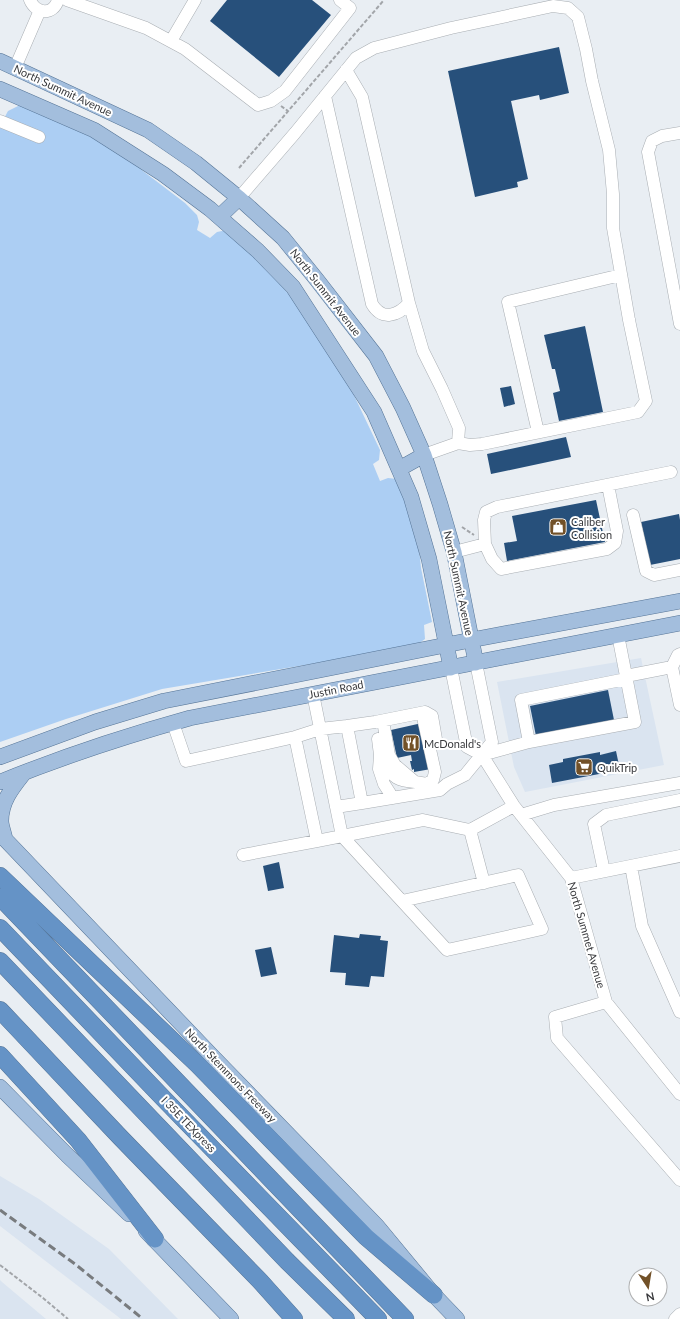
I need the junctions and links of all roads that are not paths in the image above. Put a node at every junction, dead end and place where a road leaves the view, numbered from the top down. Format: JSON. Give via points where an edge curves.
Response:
{"nodes":[{"id":1,"x":30,"y":0,"type":"edge"},
{"id":2,"x":58,"y":0,"type":"edge"},
{"id":3,"x":67,"y":0,"type":"edge"},
{"id":4,"x":195,"y":0,"type":"edge"},
{"id":5,"x":340,"y":0,"type":"edge"},
{"id":6,"x":40,"y":10,"type":"junction"},
{"id":7,"x":171,"y":41,"type":"junction"},
{"id":8,"x":0,"y":61,"type":"edge"},
{"id":9,"x":15,"y":68,"type":"junction"},
{"id":10,"x":346,"y":70,"type":"junction"},
{"id":11,"x":1,"y":92,"type":"edge"},
{"id":12,"x":325,"y":96,"type":"junction"},
{"id":13,"x":0,"y":121,"type":"edge"},
{"id":14,"x":680,"y":133,"type":"edge"},
{"id":15,"x":39,"y":137,"type":"dead end"},
{"id":16,"x":239,"y":198,"type":"junction"},
{"id":17,"x":219,"y":218,"type":"junction"},
{"id":18,"x":621,"y":275,"type":"junction"},
{"id":19,"x":409,"y":303,"type":"junction"},
{"id":20,"x":680,"y":324,"type":"edge"},
{"id":21,"x":538,"y":432,"type":"junction"},
{"id":22,"x":458,"y":443,"type":"junction"},
{"id":23,"x":424,"y":455,"type":"junction"},
{"id":24,"x":399,"y":470,"type":"junction"},
{"id":25,"x":671,"y":472,"type":"dead end"},
{"id":26,"x":608,"y":486,"type":"junction"},
{"id":27,"x":633,"y":514,"type":"dead end"},
{"id":28,"x":485,"y":544,"type":"junction"},
{"id":29,"x":454,"y":552,"type":"junction"},
{"id":30,"x":680,"y":570,"type":"edge"},
{"id":31,"x":680,"y":601,"type":"edge"},
{"id":32,"x":680,"y":623,"type":"edge"},
{"id":33,"x":618,"y":635,"type":"junction"},
{"id":34,"x":471,"y":640,"type":"junction"},
{"id":35,"x":445,"y":645,"type":"junction"},
{"id":36,"x":680,"y":654,"type":"edge"},
{"id":37,"x":476,"y":663,"type":"junction"},
{"id":38,"x":672,"y":667,"type":"junction"},
{"id":39,"x":451,"y":668,"type":"junction"},
{"id":40,"x":626,"y":677,"type":"junction"},
{"id":41,"x":313,"y":694,"type":"junction"},
{"id":42,"x":680,"y":705,"type":"edge"},
{"id":43,"x":422,"y":713,"type":"junction"},
{"id":44,"x":379,"y":722,"type":"junction"},
{"id":45,"x":172,"y":723,"type":"junction"},
{"id":46,"x":347,"y":726,"type":"junction"},
{"id":47,"x":320,"y":729,"type":"junction"},
{"id":48,"x":296,"y":737,"type":"junction"},
{"id":49,"x":528,"y":742,"type":"junction"},
{"id":50,"x":482,"y":755,"type":"junction"},
{"id":51,"x":0,"y":757,"type":"edge"},
{"id":52,"x":24,"y":772,"type":"junction"},
{"id":53,"x":0,"y":782,"type":"edge"},
{"id":54,"x":680,"y":783,"type":"edge"},
{"id":55,"x":447,"y":784,"type":"junction"},
{"id":56,"x":393,"y":798,"type":"junction"},
{"id":57,"x":680,"y":800,"type":"edge"},
{"id":58,"x":362,"y":803,"type":"junction"},
{"id":59,"x":336,"y":807,"type":"junction"},
{"id":60,"x":518,"y":811,"type":"junction"},
{"id":61,"x":470,"y":830,"type":"junction"},
{"id":62,"x":342,"y":836,"type":"junction"},
{"id":63,"x":2,"y":837,"type":"edge"},
{"id":64,"x":317,"y":841,"type":"junction"},
{"id":65,"x":243,"y":855,"type":"dead end"},
{"id":66,"x":680,"y":856,"type":"edge"},
{"id":67,"x":632,"y":866,"type":"junction"},
{"id":68,"x":604,"y":872,"type":"junction"},
{"id":69,"x":0,"y":876,"type":"edge"},
{"id":70,"x":571,"y":878,"type":"junction"},
{"id":71,"x":484,"y":883,"type":"junction"},
{"id":72,"x":0,"y":897,"type":"edge"},
{"id":73,"x":402,"y":901,"type":"junction"},
{"id":74,"x":0,"y":928,"type":"edge"},
{"id":75,"x":0,"y":961,"type":"edge"},
{"id":76,"x":606,"y":1002,"type":"junction"},
{"id":77,"x":0,"y":1010,"type":"edge"},
{"id":78,"x":680,"y":1012,"type":"edge"},
{"id":79,"x":0,"y":1055,"type":"edge"},
{"id":80,"x":0,"y":1087,"type":"edge"},
{"id":81,"x":680,"y":1094,"type":"edge"},
{"id":82,"x":680,"y":1180,"type":"edge"},
{"id":83,"x":155,"y":1239,"type":"junction"},
{"id":84,"x":434,"y":1294,"type":"junction"},
{"id":85,"x":680,"y":1314,"type":"edge"},
{"id":86,"x":231,"y":1319,"type":"edge"},
{"id":87,"x":294,"y":1319,"type":"edge"},
{"id":88,"x":346,"y":1319,"type":"edge"},
{"id":89,"x":378,"y":1319,"type":"edge"},
{"id":90,"x":405,"y":1319,"type":"edge"},
{"id":91,"x":457,"y":1319,"type":"edge"},
{"id":92,"x":675,"y":1319,"type":"edge"}],
"edges":[{"from":1,"to":6,"type":"street","via":[[35,8]]},
{"from":2,"to":6,"type":"street","via":[[49,10]]},
{"from":3,"to":7,"type":"street","via":[[146,28]]},
{"from":4,"to":7,"type":"street"},
{"from":5,"to":7,"type":"street","via":[[350,8],[285,92],[262,105],[258,105]]},
{"from":6,"to":9,"type":"street"},
{"from":8,"to":9,"type":"main road","name":"North Summit Avenue"},
{"from":9,"to":11,"type":"main road"},
{"from":9,"to":16,"type":"main road","name":"North Summit Avenue","via":[[148,130],[196,163]]},
{"from":10,"to":12,"type":"street"},
{"from":10,"to":18,"type":"street","via":[[356,58],[374,48],[553,6],[568,8],[578,17],[609,150],[613,228]]},
{"from":10,"to":19,"type":"street","via":[[362,96]]},
{"from":11,"to":17,"type":"main road","name":"North Summit Avenue","via":[[94,130],[163,174]]},
{"from":12,"to":16,"type":"street"},
{"from":12,"to":19,"type":"street","via":[[372,304],[380,313],[390,315],[402,310]]},
{"from":13,"to":15,"type":"street"},
{"from":14,"to":20,"type":"street","via":[[662,136],[652,142],[648,152]]},
{"from":16,"to":17,"type":"main road"},
{"from":16,"to":23,"type":"main road","name":"North Summit Avenue","via":[[283,238],[376,356]]},
{"from":17,"to":24,"type":"main road","name":"North Summit Avenue","via":[[258,251],[293,287],[374,412]]},
{"from":18,"to":21,"type":"street","via":[[646,401],[638,412]]},
{"from":18,"to":21,"type":"street","via":[[508,302]]},
{"from":19,"to":22,"type":"street","via":[[423,351],[459,428]]},
{"from":21,"to":22,"type":"street","via":[[482,444]]},
{"from":22,"to":23,"type":"street"},
{"from":23,"to":24,"type":"main road"},
{"from":23,"to":29,"type":"main road","name":"North Summit Avenue"},
{"from":24,"to":35,"type":"main road","name":"North Summit Avenue","via":[[411,497],[429,559]]},
{"from":25,"to":26,"type":"street"},
{"from":26,"to":28,"type":"street","via":[[497,507],[486,512]]},
{"from":26,"to":28,"type":"street","via":[[617,531],[615,543],[607,549],[501,569],[492,559]]},
{"from":27,"to":30,"type":"street","via":[[646,571],[654,575]]},
{"from":28,"to":29,"type":"street"},
{"from":29,"to":34,"type":"main road","name":"North Summit Avenue"},
{"from":31,"to":34,"type":"main road","name":"Justin Road"},
{"from":32,"to":33,"type":"main road","name":"Justin Road"},
{"from":33,"to":37,"type":"main road","name":"Justin Road"},
{"from":33,"to":40,"type":"street"},
{"from":34,"to":35,"type":"main road","name":"Justin Road"},
{"from":34,"to":37,"type":"main road","name":"North Summit Avenue"},
{"from":35,"to":39,"type":"main road","name":"North Summit Avenue"},
{"from":35,"to":51,"type":"main road","name":"Justin Road","via":[[164,701],[95,722]]},
{"from":36,"to":38,"type":"street"},
{"from":37,"to":39,"type":"main road","name":"Justin Road"},
{"from":37,"to":50,"type":"street","via":[[492,742]]},
{"from":38,"to":40,"type":"street"},
{"from":38,"to":42,"type":"street"},
{"from":39,"to":41,"type":"main road","name":"Justin Road"},
{"from":39,"to":50,"type":"street","via":[[467,747]]},
{"from":40,"to":49,"type":"street","via":[[521,700]]},
{"from":40,"to":49,"type":"street","via":[[635,722]]},
{"from":41,"to":45,"type":"main road","name":"Justin Road"},
{"from":41,"to":47,"type":"street"},
{"from":43,"to":44,"type":"street"},
{"from":43,"to":44,"type":"street","via":[[435,776],[427,784],[415,782],[395,765],[389,755]]},
{"from":43,"to":55,"type":"street","via":[[432,716],[442,774]]},
{"from":44,"to":46,"type":"street"},
{"from":44,"to":56,"type":"street","via":[[379,768],[384,784]]},
{"from":45,"to":48,"type":"street","via":[[186,761]]},
{"from":45,"to":52,"type":"main road","name":"Justin Road"},
{"from":46,"to":47,"type":"street"},
{"from":46,"to":58,"type":"street"},
{"from":47,"to":48,"type":"street"},
{"from":47,"to":59,"type":"street"},
{"from":48,"to":64,"type":"street"},
{"from":49,"to":50,"type":"street"},
{"from":50,"to":55,"type":"street","via":[[466,775]]},
{"from":50,"to":60,"type":"street","name":"North Summet Avenue"},
{"from":52,"to":53,"type":"main road","name":"Justin Road"},
{"from":52,"to":63,"type":"main road","via":[[8,793],[4,804]]},
{"from":54,"to":60,"type":"street"},
{"from":55,"to":56,"type":"street","via":[[440,790]]},
{"from":56,"to":58,"type":"street"},
{"from":57,"to":68,"type":"street","via":[[606,815],[594,824]]},
{"from":58,"to":59,"type":"street"},
{"from":59,"to":62,"type":"street"},
{"from":60,"to":61,"type":"street"},
{"from":60,"to":70,"type":"street","name":"North Summet Avenue"},
{"from":61,"to":62,"type":"street","via":[[422,820]]},
{"from":61,"to":71,"type":"street"},
{"from":62,"to":64,"type":"street"},
{"from":62,"to":73,"type":"street"},
{"from":63,"to":84,"type":"main road","name":"North Stemmons Freeway","via":[[377,1226]]},
{"from":64,"to":65,"type":"street"},
{"from":66,"to":67,"type":"street"},
{"from":67,"to":68,"type":"street"},
{"from":67,"to":78,"type":"street","via":[[642,926]]},
{"from":68,"to":70,"type":"street"},
{"from":69,"to":84,"type":"highway","via":[[197,1064],[366,1237]]},
{"from":70,"to":76,"type":"street","name":"North Summet Avenue"},
{"from":71,"to":73,"type":"street"},
{"from":71,"to":73,"type":"street","via":[[518,875],[542,929],[447,950]]},
{"from":72,"to":90,"type":"highway"},
{"from":74,"to":89,"type":"highway","name":"I 35E TEXpress"},
{"from":75,"to":88,"type":"highway"},
{"from":76,"to":81,"type":"street","name":"North Summet Avenue"},
{"from":76,"to":82,"type":"street","via":[[555,1016],[557,1038]]},
{"from":77,"to":87,"type":"highway"},
{"from":79,"to":83,"type":"highway","via":[[78,1140]]},
{"from":80,"to":83,"type":"main road"},
{"from":83,"to":86,"type":"main road"},
{"from":84,"to":91,"type":"main road","name":"North Stemmons Freeway"},
{"from":85,"to":92,"type":"street"}]}
